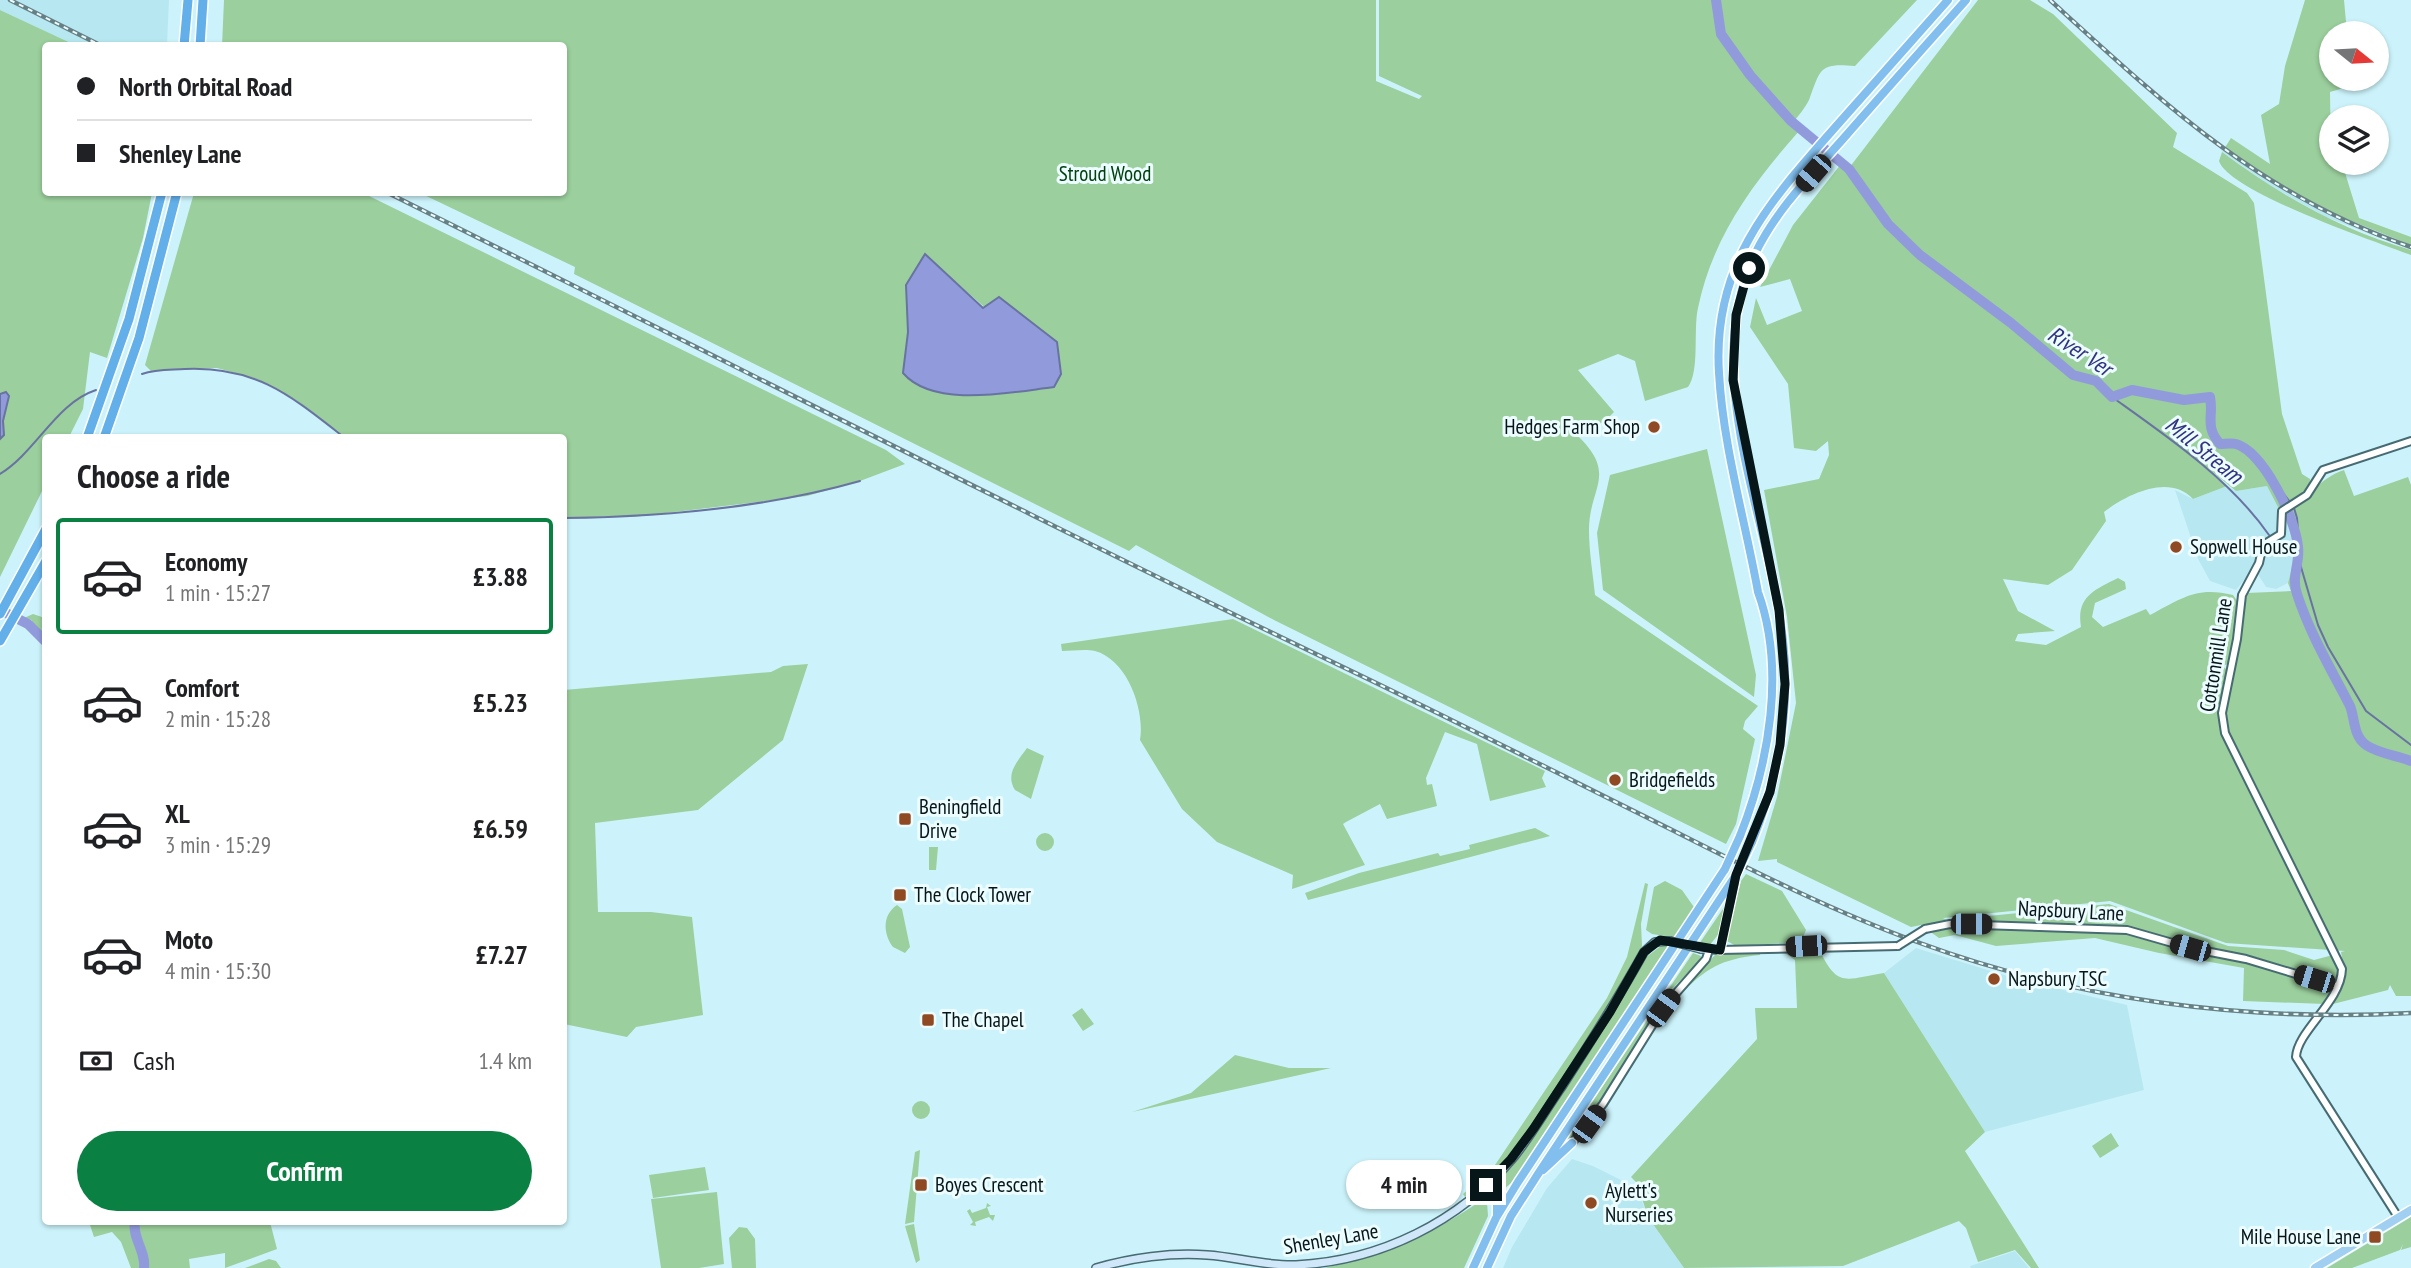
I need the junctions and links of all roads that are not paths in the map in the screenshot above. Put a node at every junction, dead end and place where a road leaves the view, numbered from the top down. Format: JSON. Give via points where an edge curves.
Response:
{"nodes":[{"id":1,"x":188,"y":0,"type":"edge"},
{"id":2,"x":203,"y":0,"type":"edge"},
{"id":3,"x":1948,"y":0,"type":"edge"},
{"id":4,"x":1966,"y":0,"type":"edge"},
{"id":5,"x":184,"y":42,"type":"edge"},
{"id":6,"x":200,"y":42,"type":"edge"},
{"id":7,"x":161,"y":196,"type":"edge"},
{"id":8,"x":176,"y":196,"type":"edge"},
{"id":9,"x":88,"y":434,"type":"edge"},
{"id":10,"x":105,"y":434,"type":"edge"},
{"id":11,"x":2411,"y":441,"type":"edge"},
{"id":12,"x":42,"y":537,"type":"edge"},
{"id":13,"x":42,"y":568,"type":"edge"},
{"id":14,"x":0,"y":614,"type":"edge"},
{"id":15,"x":0,"y":641,"type":"edge"},
{"id":16,"x":1736,"y":875,"type":"junction"},
{"id":17,"x":1705,"y":949,"type":"junction"},
{"id":18,"x":1720,"y":950,"type":"junction"},
{"id":19,"x":2336,"y":986,"type":"junction"},
{"id":20,"x":1572,"y":1143,"type":"joint"},
{"id":21,"x":1538,"y":1174,"type":"junction"},
{"id":22,"x":1518,"y":1182,"type":"junction"},
{"id":23,"x":1486,"y":1185,"type":"junction"},
{"id":24,"x":1494,"y":1192,"type":"junction"},
{"id":25,"x":2411,"y":1210,"type":"edge"},
{"id":26,"x":2398,"y":1217,"type":"junction"},
{"id":27,"x":1496,"y":1218,"type":"junction"},
{"id":28,"x":1096,"y":1268,"type":"edge"},
{"id":29,"x":1473,"y":1268,"type":"edge"},
{"id":30,"x":1487,"y":1268,"type":"edge"},
{"id":31,"x":2315,"y":1268,"type":"edge"}],
"edges":[{"from":1,"to":5,"type":"highway"},
{"from":2,"to":6,"type":"highway"},
{"from":3,"to":22,"type":"highway","bridge":true,"via":[[1778,192],[1745,242],[1732,272],[1720,321],[1722,401],[1764,609],[1770,668],[1767,741],[1750,809],[1725,869]]},
{"from":4,"to":16,"type":"highway","bridge":true,"via":[[1788,201],[1755,255],[1740,298],[1734,331],[1736,400],[1779,610],[1785,673],[1776,769]]},
{"from":7,"to":9,"type":"highway","via":[[129,319]]},
{"from":8,"to":10,"type":"highway","via":[[139,338]]},
{"from":11,"to":19,"type":"street","name":"Cottonmill Lane","via":[[2323,470],[2307,495],[2287,508],[2279,537],[2263,545],[2242,595],[2222,721],[2340,964],[2342,973]]},
{"from":12,"to":14,"type":"highway"},
{"from":13,"to":15,"type":"highway"},
{"from":16,"to":18,"type":"highway"},
{"from":16,"to":21,"type":"highway"},
{"from":17,"to":18,"type":"main road","name":"Shenley Lane"},
{"from":17,"to":20,"type":"street","via":[[1706,959],[1667,1002],[1603,1104]]},
{"from":17,"to":23,"type":"main road","name":"Shenley Lane","bridge":true,"via":[[1670,941],[1655,942],[1644,952],[1530,1135]]},
{"from":18,"to":19,"type":"street","name":"Napsbury Lane","bridge":true,"via":[[1898,946],[1925,929],[1950,924],[2127,930]]},
{"from":19,"to":26,"type":"street","via":[[2321,1017],[2298,1044],[2296,1057]]},
{"from":20,"to":21,"type":"highway"},
{"from":21,"to":30,"type":"highway","via":[[1511,1216]]},
{"from":22,"to":24,"type":"highway","via":[[1504,1193]]},
{"from":22,"to":27,"type":"highway"},
{"from":23,"to":24,"type":"highway"},
{"from":23,"to":28,"type":"main road","name":"Shenley Lane","via":[[1414,1237],[1342,1259],[1277,1266],[1189,1255]]},
{"from":24,"to":27,"type":"highway"},
{"from":25,"to":26,"type":"main road"},
{"from":26,"to":31,"type":"main road"},
{"from":27,"to":29,"type":"highway"}]}
